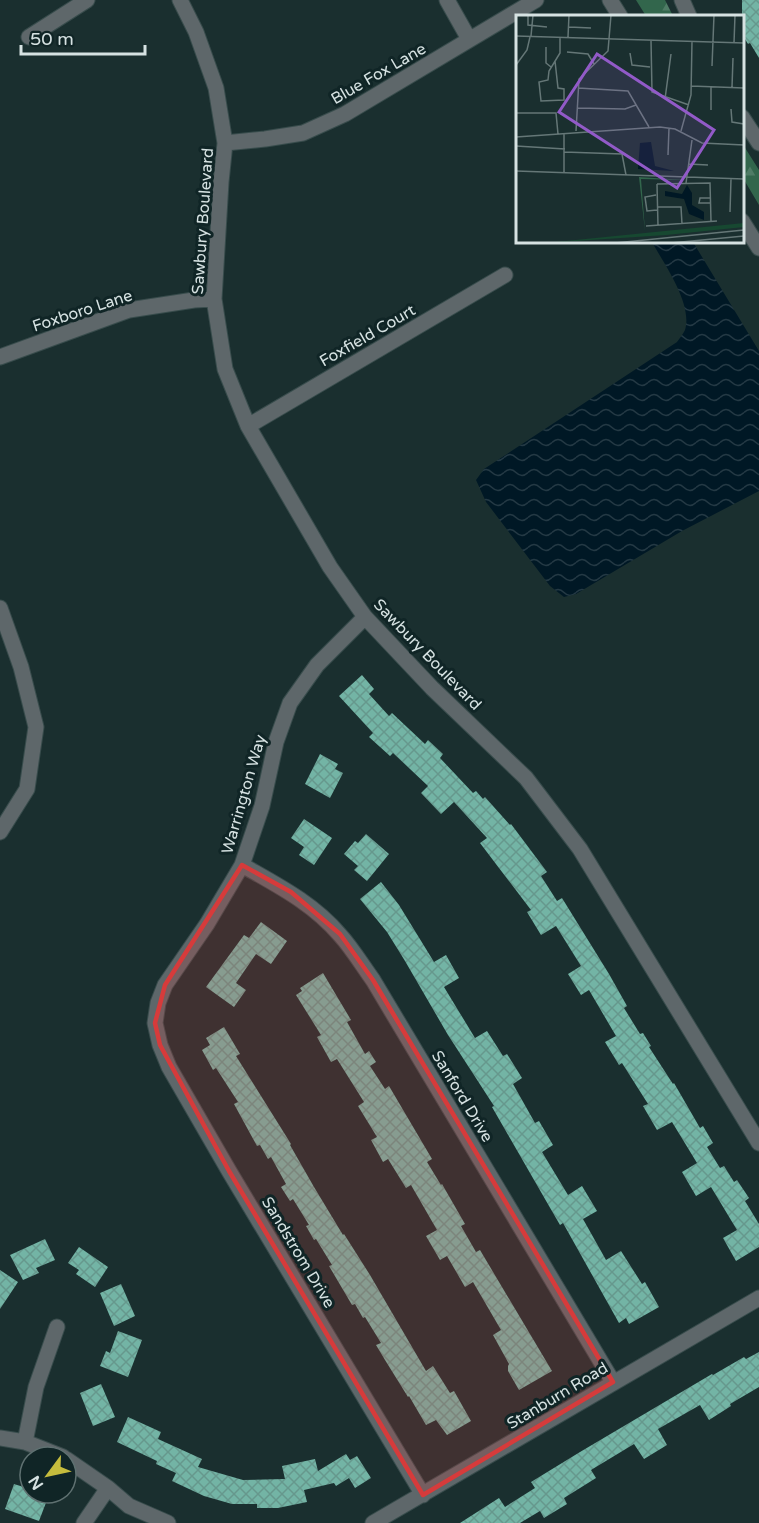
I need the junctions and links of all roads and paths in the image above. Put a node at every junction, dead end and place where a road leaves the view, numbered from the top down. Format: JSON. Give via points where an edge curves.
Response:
{"nodes":[{"id":1,"x":87,"y":0,"type":"edge"},
{"id":2,"x":180,"y":0,"type":"edge"},
{"id":3,"x":447,"y":0,"type":"edge"},
{"id":4,"x":536,"y":0,"type":"edge"},
{"id":5,"x":610,"y":0,"type":"edge"},
{"id":6,"x":682,"y":0,"type":"edge"},
{"id":7,"x":619,"y":15,"type":"edge"},
{"id":8,"x":689,"y":15,"type":"edge"},
{"id":9,"x":29,"y":37,"type":"dead end"},
{"id":10,"x":469,"y":39,"type":"junction"},
{"id":11,"x":744,"y":120,"type":"edge"},
{"id":12,"x":225,"y":143,"type":"junction"},
{"id":13,"x":759,"y":143,"type":"edge"},
{"id":14,"x":744,"y":224,"type":"edge"},
{"id":15,"x":759,"y":248,"type":"edge"},
{"id":16,"x":505,"y":275,"type":"dead end"},
{"id":17,"x":214,"y":299,"type":"junction"},
{"id":18,"x":0,"y":357,"type":"edge"},
{"id":19,"x":248,"y":426,"type":"junction"},
{"id":20,"x":0,"y":608,"type":"edge"},
{"id":21,"x":365,"y":617,"type":"junction"},
{"id":22,"x":4,"y":635,"type":"edge"},
{"id":23,"x":0,"y":832,"type":"edge"},
{"id":24,"x":242,"y":865,"type":"junction"},
{"id":25,"x":155,"y":1023,"type":"joint"},
{"id":26,"x":759,"y":1143,"type":"edge"},
{"id":27,"x":759,"y":1298,"type":"edge"},
{"id":28,"x":57,"y":1327,"type":"dead end"},
{"id":29,"x":613,"y":1382,"type":"junction"},
{"id":30,"x":0,"y":1438,"type":"edge"},
{"id":31,"x":25,"y":1442,"type":"junction"},
{"id":32,"x":32,"y":1445,"type":"edge"},
{"id":33,"x":78,"y":1467,"type":"edge"},
{"id":34,"x":108,"y":1488,"type":"junction"},
{"id":35,"x":423,"y":1495,"type":"junction"},
{"id":36,"x":84,"y":1523,"type":"edge"},
{"id":37,"x":168,"y":1523,"type":"edge"},
{"id":38,"x":373,"y":1523,"type":"edge"}],
"edges":[{"from":1,"to":9,"type":"street"},
{"from":2,"to":12,"type":"street","name":"Sawbury Boulevard","via":[[216,88]]},
{"from":3,"to":10,"type":"street"},
{"from":4,"to":10,"type":"street","name":"Blue Fox Lane"},
{"from":5,"to":7,"type":"street"},
{"from":6,"to":8,"type":"street"},
{"from":10,"to":12,"type":"street","name":"Blue Fox Lane","via":[[345,114],[303,133]]},
{"from":11,"to":13,"type":"street"},
{"from":12,"to":17,"type":"street","name":"Sawbury Boulevard"},
{"from":14,"to":15,"type":"street"},
{"from":16,"to":19,"type":"street","name":"Foxfield Court"},
{"from":17,"to":18,"type":"street","name":"Foxboro Lane","via":[[129,310]]},
{"from":17,"to":19,"type":"street","name":"Sawbury Boulevard","via":[[225,369]]},
{"from":19,"to":21,"type":"street","name":"Sawbury Boulevard","via":[[330,567]]},
{"from":20,"to":22,"type":"street"},
{"from":21,"to":24,"type":"street","name":"Warrington Way","via":[[317,664],[290,703]]},
{"from":21,"to":26,"type":"street","name":"Sawbury Boulevard","via":[[525,778],[580,849]]},
{"from":22,"to":23,"type":"street","via":[[21,667],[36,728],[27,789]]},
{"from":24,"to":25,"type":"street","name":"Warrington Way","via":[[165,986]]},
{"from":24,"to":29,"type":"street","name":"Sanford Drive","via":[[291,892],[340,934],[373,980]]},
{"from":25,"to":35,"type":"street","name":"Sandstrom Drive","via":[[169,1068]]},
{"from":27,"to":29,"type":"street","name":"Stanburn Road"},
{"from":28,"to":31,"type":"street","via":[[36,1387]]},
{"from":29,"to":35,"type":"street","name":"Stanburn Road"},
{"from":30,"to":31,"type":"street"},
{"from":31,"to":32,"type":"street"},
{"from":33,"to":34,"type":"street"},
{"from":34,"to":36,"type":"street"},
{"from":34,"to":37,"type":"street","via":[[129,1506]]},
{"from":35,"to":38,"type":"street","name":"Stanburn Road"}]}
